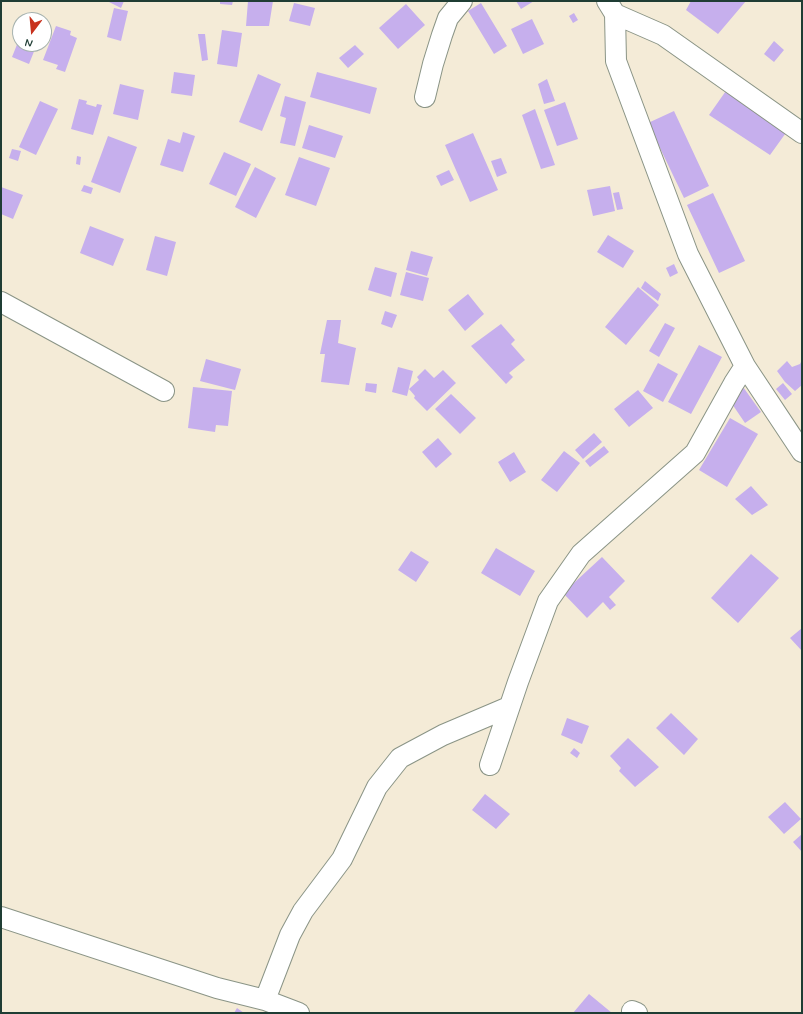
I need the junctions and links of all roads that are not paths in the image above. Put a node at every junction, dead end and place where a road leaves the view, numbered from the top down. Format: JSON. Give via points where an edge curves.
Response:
{"nodes":[{"id":1,"x":462,"y":1,"type":"edge"},
{"id":2,"x":611,"y":7,"type":"edge"},
{"id":3,"x":424,"y":97,"type":"dead end"},
{"id":4,"x":802,"y":133,"type":"edge"},
{"id":5,"x":1,"y":302,"type":"edge"},
{"id":6,"x":745,"y":366,"type":"junction"},
{"id":7,"x":164,"y":391,"type":"dead end"},
{"id":8,"x":802,"y":452,"type":"edge"},
{"id":9,"x":509,"y":707,"type":"junction"},
{"id":10,"x":490,"y":765,"type":"dead end"},
{"id":11,"x":1,"y":917,"type":"edge"},
{"id":12,"x":265,"y":1000,"type":"junction"},
{"id":13,"x":298,"y":1013,"type":"edge"}],
"edges":[{"from":1,"to":3,"type":"street","via":[[448,18]]},
{"from":2,"to":4,"type":"street","via":[[663,35]]},
{"from":2,"to":6,"type":"street","via":[[616,61],[688,254]]},
{"from":5,"to":7,"type":"street"},
{"from":6,"to":8,"type":"street"},
{"from":6,"to":9,"type":"street","via":[[695,453],[581,554],[548,601]]},
{"from":9,"to":10,"type":"street"},
{"from":9,"to":12,"type":"street","via":[[443,735],[400,758],[377,787],[342,859],[303,911],[290,934]]},
{"from":11,"to":12,"type":"street","via":[[218,988]]},
{"from":12,"to":13,"type":"street"}]}
